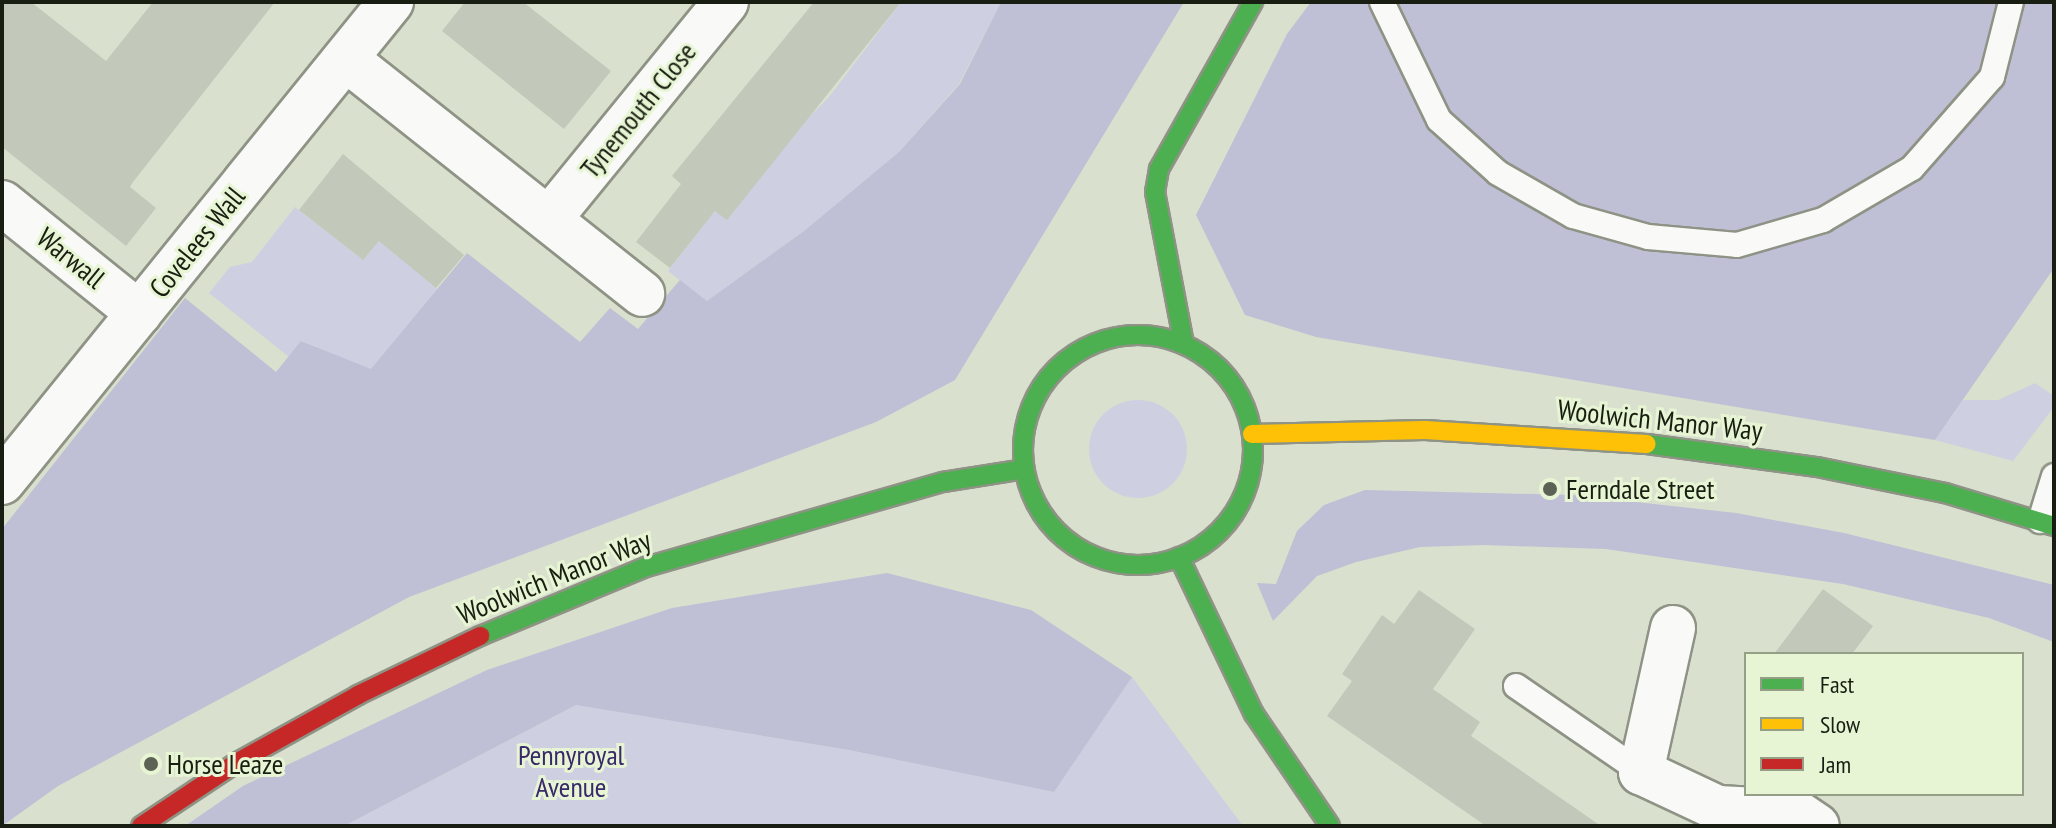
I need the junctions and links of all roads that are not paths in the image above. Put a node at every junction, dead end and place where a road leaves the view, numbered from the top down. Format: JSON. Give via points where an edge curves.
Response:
{"nodes":[{"id":1,"x":391,"y":2,"type":"edge"},
{"id":2,"x":726,"y":2,"type":"edge"},
{"id":3,"x":1253,"y":2,"type":"edge"},
{"id":4,"x":1382,"y":2,"type":"edge"},
{"id":5,"x":2011,"y":2,"type":"edge"},
{"id":6,"x":346,"y":59,"type":"junction"},
{"id":7,"x":2,"y":203,"type":"edge"},
{"id":8,"x":549,"y":219,"type":"junction"},
{"id":9,"x":642,"y":294,"type":"dead end"},
{"id":10,"x":139,"y":313,"type":"junction"},
{"id":11,"x":1184,"y":344,"type":"junction"},
{"id":12,"x":1252,"y":434,"type":"junction"},
{"id":13,"x":1024,"y":469,"type":"junction"},
{"id":14,"x":2054,"y":476,"type":"edge"},
{"id":15,"x":2,"y":482,"type":"edge"},
{"id":16,"x":2047,"y":524,"type":"edge"},
{"id":17,"x":1179,"y":557,"type":"junction"},
{"id":18,"x":1673,"y":628,"type":"dead end"},
{"id":19,"x":1516,"y":686,"type":"dead end"},
{"id":20,"x":1641,"y":772,"type":"junction"},
{"id":21,"x":141,"y":826,"type":"edge"},
{"id":22,"x":1330,"y":826,"type":"edge"},
{"id":23,"x":1817,"y":826,"type":"edge"}],
"edges":[{"from":1,"to":6,"type":"street","name":"Covelees Wall"},
{"from":2,"to":8,"type":"street","name":"Tynemouth Close"},
{"from":3,"to":11,"type":"main road","via":[[1159,169],[1155,192]]},
{"from":4,"to":5,"type":"lane","via":[[1439,120],[1498,173],[1573,216],[1648,237],[1737,245],[1823,220],[1912,168],[1992,77]]},
{"from":6,"to":8,"type":"street"},
{"from":6,"to":10,"type":"street","name":"Covelees Wall"},
{"from":7,"to":10,"type":"street","name":"Warwall"},
{"from":8,"to":9,"type":"street"},
{"from":10,"to":15,"type":"street","name":"Covelees Wall"},
{"from":11,"to":12,"type":"main road","via":[[1230,380]]},
{"from":11,"to":13,"type":"main road","via":[[1130,335],[1078,351],[1040,390],[1028,414]]},
{"from":12,"to":16,"type":"main road","name":"Woolwich Manor Way","via":[[1425,430],[1641,443],[1817,467],[1945,493]]},
{"from":12,"to":17,"type":"main road","via":[[1251,473],[1237,509],[1213,538]]},
{"from":13,"to":17,"type":"main road","via":[[1037,508],[1064,539],[1099,559],[1139,565]]},
{"from":13,"to":21,"type":"main road","name":"Woolwich Manor Way","via":[[943,482],[646,567],[504,625],[358,695],[236,763]]},
{"from":14,"to":16,"type":"lane"},
{"from":17,"to":22,"type":"main road","via":[[1254,714]]},
{"from":18,"to":20,"type":"street"},
{"from":19,"to":20,"type":"lane"},
{"from":20,"to":23,"type":"street","via":[[1718,808],[1796,812]]}]}
